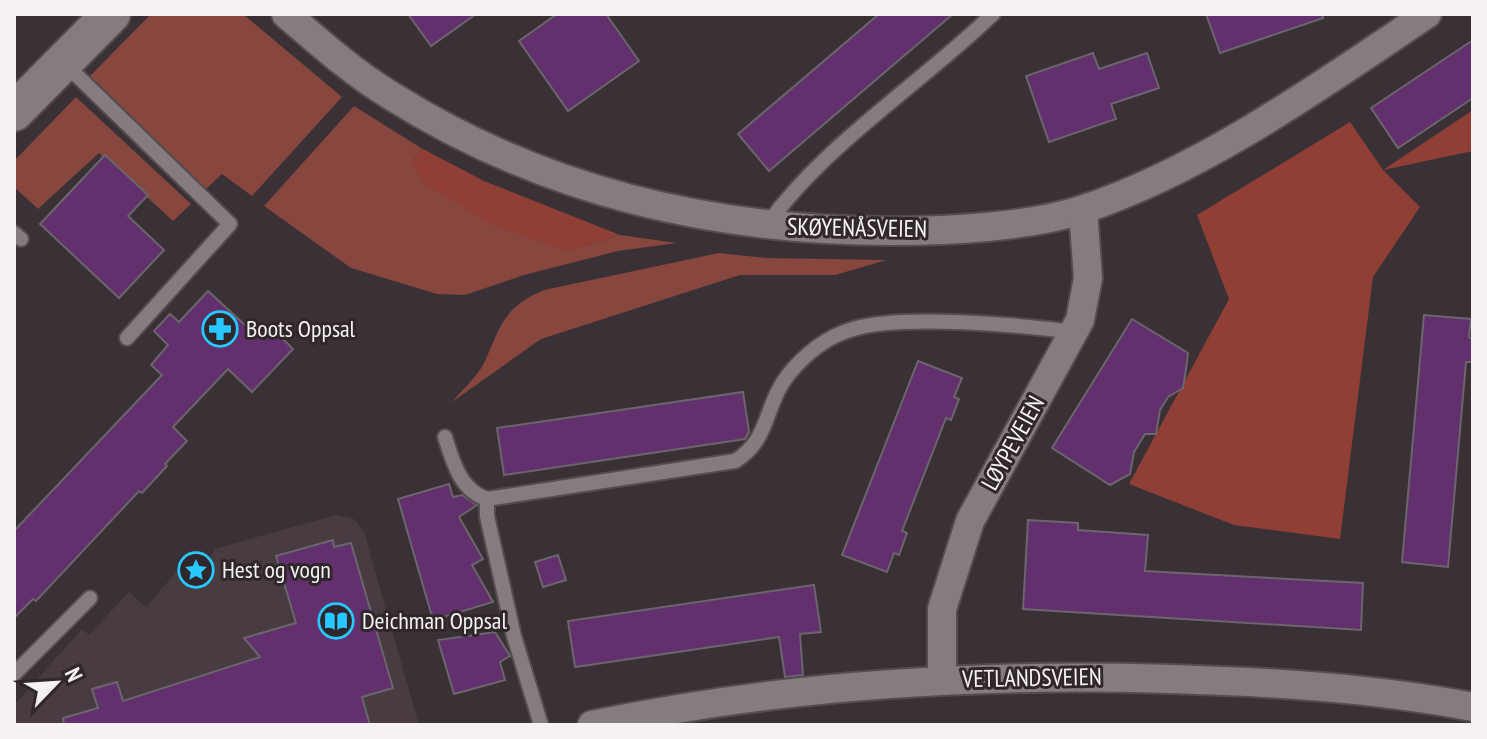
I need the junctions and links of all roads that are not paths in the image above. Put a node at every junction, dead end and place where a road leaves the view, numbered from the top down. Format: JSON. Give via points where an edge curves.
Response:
{"nodes":[{"id":1,"x":111,"y":14,"type":"edge"},
{"id":2,"x":286,"y":14,"type":"edge"},
{"id":3,"x":993,"y":14,"type":"edge"},
{"id":4,"x":1427,"y":14,"type":"edge"},
{"id":5,"x":63,"y":62,"type":"junction"},
{"id":6,"x":14,"y":112,"type":"edge"},
{"id":7,"x":1083,"y":210,"type":"junction"},
{"id":8,"x":766,"y":226,"type":"junction"},
{"id":9,"x":1075,"y":332,"type":"junction"},
{"id":10,"x":127,"y":338,"type":"dead end"},
{"id":11,"x":445,"y":437,"type":"dead end"},
{"id":12,"x":487,"y":499,"type":"junction"},
{"id":13,"x":90,"y":598,"type":"dead end"},
{"id":14,"x":14,"y":674,"type":"edge"},
{"id":15,"x":942,"y":680,"type":"junction"},
{"id":16,"x":1473,"y":707,"type":"edge"},
{"id":17,"x":541,"y":725,"type":"edge"},
{"id":18,"x":592,"y":725,"type":"edge"}],
"edges":[{"from":1,"to":5,"type":"street"},
{"from":2,"to":8,"type":"street","name":"SKØYENÅSVEIEN","via":[[388,94],[470,140],[588,189]]},
{"from":3,"to":8,"type":"lane","via":[[793,189]]},
{"from":4,"to":7,"type":"street","name":"SKØYENÅSVEIEN","via":[[1319,87],[1209,150],[1133,191]]},
{"from":5,"to":6,"type":"street"},
{"from":5,"to":10,"type":"lane","via":[[230,224]]},
{"from":7,"to":8,"type":"street","name":"SKØYENÅSVEIEN","via":[[930,231]]},
{"from":7,"to":9,"type":"street","name":"LØYPEVEIEN","via":[[1088,278]]},
{"from":9,"to":12,"type":"lane","via":[[914,322],[854,328],[822,343],[791,372],[778,389],[759,442],[735,461]]},
{"from":9,"to":15,"type":"street","name":"LØYPEVEIEN","via":[[970,521],[942,609]]},
{"from":11,"to":12,"type":"lane","via":[[461,478]]},
{"from":12,"to":17,"type":"lane","via":[[514,636]]},
{"from":13,"to":14,"type":"lane"},
{"from":15,"to":16,"type":"street","name":"VETLANDSVEIEN","via":[[1093,675],[1263,682]]},
{"from":15,"to":18,"type":"street","name":"VETLANDSVEIEN","via":[[666,709]]}]}
